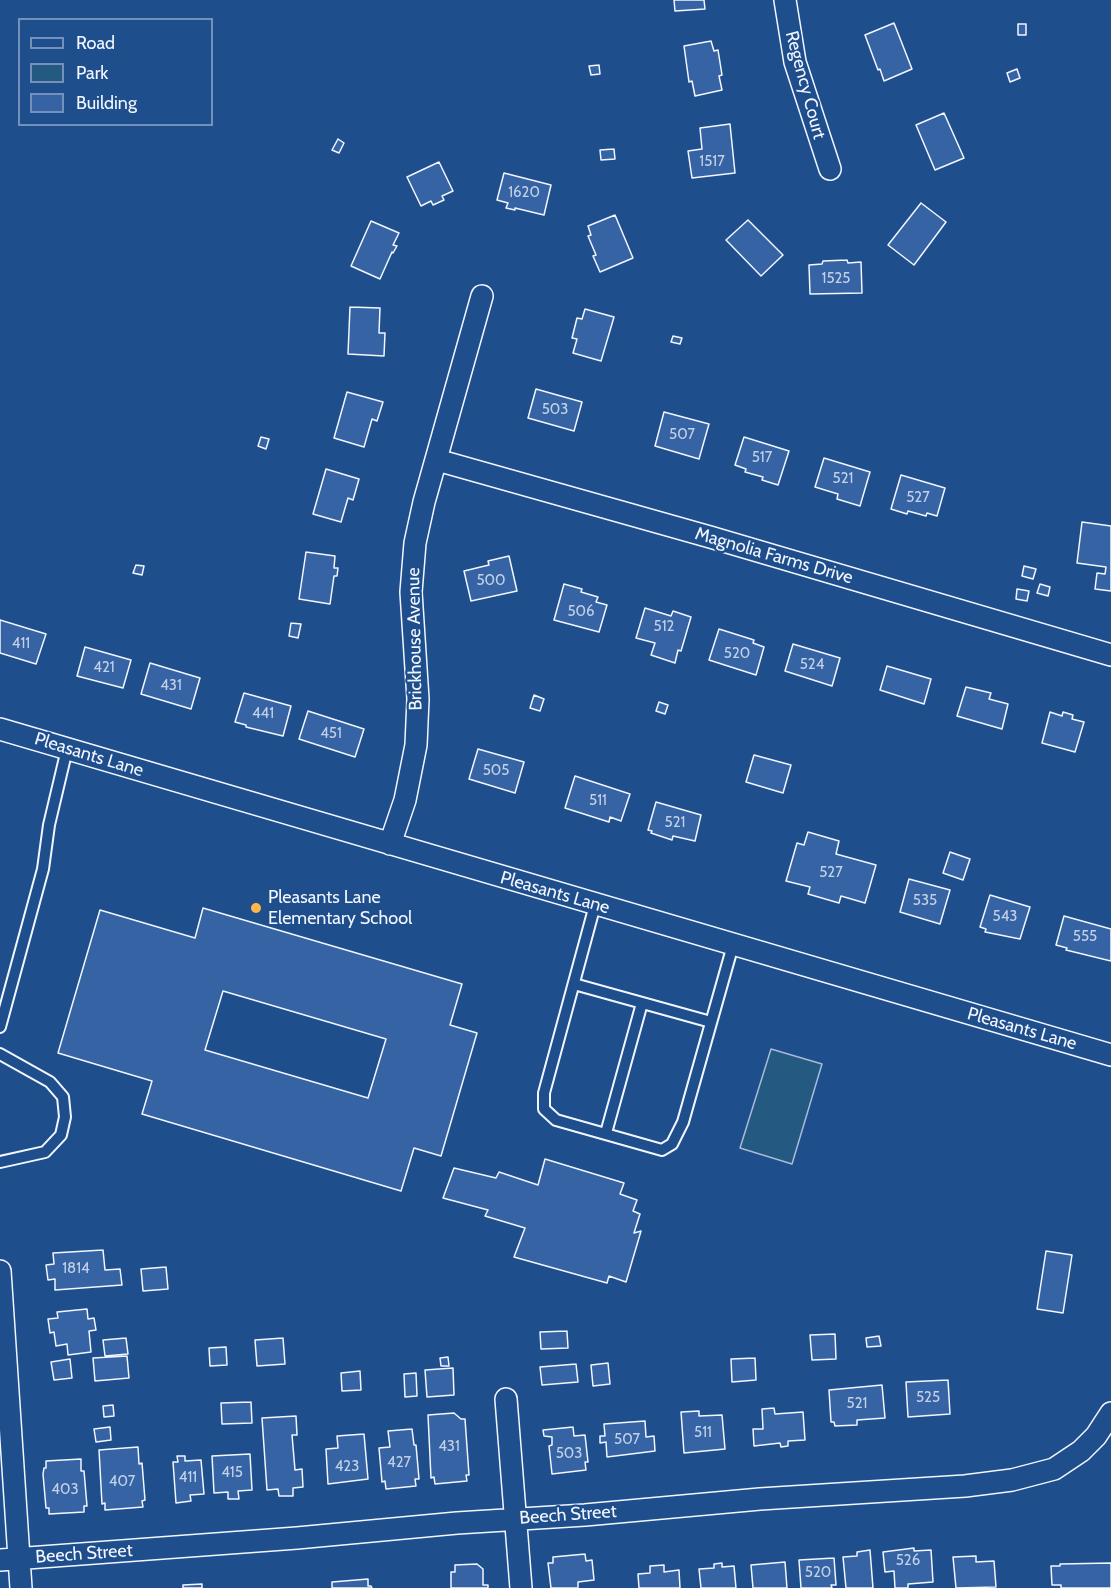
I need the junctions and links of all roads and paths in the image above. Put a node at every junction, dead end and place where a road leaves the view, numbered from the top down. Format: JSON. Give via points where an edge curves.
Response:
{"nodes":[{"id":1,"x":785,"y":0,"type":"edge"},
{"id":2,"x":830,"y":169,"type":"dead end"},
{"id":3,"x":482,"y":296,"type":"dead end"},
{"id":4,"x":437,"y":460,"type":"junction"},
{"id":5,"x":1111,"y":656,"type":"edge"},
{"id":6,"x":0,"y":729,"type":"edge"},
{"id":7,"x":67,"y":749,"type":"junction"},
{"id":8,"x":390,"y":844,"type":"junction"},
{"id":9,"x":596,"y":905,"type":"junction"},
{"id":10,"x":733,"y":945,"type":"junction"},
{"id":11,"x":574,"y":984,"type":"junction"},
{"id":12,"x":642,"y":1003,"type":"junction"},
{"id":13,"x":711,"y":1022,"type":"junction"},
{"id":14,"x":0,"y":1026,"type":"edge"},
{"id":15,"x":0,"y":1054,"type":"edge"},
{"id":16,"x":1111,"y":1055,"type":"edge"},
{"id":17,"x":606,"y":1133,"type":"junction"},
{"id":18,"x":0,"y":1162,"type":"edge"},
{"id":19,"x":0,"y":1271,"type":"edge"},
{"id":20,"x":506,"y":1399,"type":"dead end"},
{"id":21,"x":1111,"y":1413,"type":"edge"},
{"id":22,"x":517,"y":1519,"type":"junction"},
{"id":23,"x":9,"y":1559,"type":"edge"},
{"id":24,"x":21,"y":1588,"type":"edge"},
{"id":25,"x":521,"y":1588,"type":"edge"}],
"edges":[{"from":1,"to":2,"type":"street","name":"Regency Court","via":[[795,62]]},
{"from":3,"to":4,"type":"street","name":"Brickhouse Avenue"},
{"from":4,"to":5,"type":"street","name":"Magnolia Farms Drive"},
{"from":4,"to":8,"type":"street","name":"Brickhouse Avenue","via":[[424,502],[412,572],[418,699],[416,745],[405,800]]},
{"from":6,"to":7,"type":"street","name":"Pleasants Lane"},
{"from":7,"to":8,"type":"street","name":"Pleasants Lane"},
{"from":7,"to":14,"type":"lane","via":[[43,869]]},
{"from":8,"to":9,"type":"street","name":"Pleasants Lane"},
{"from":9,"to":10,"type":"street","name":"Pleasants Lane"},
{"from":9,"to":11,"type":"lane"},
{"from":10,"to":13,"type":"lane"},
{"from":10,"to":16,"type":"street","name":"Pleasants Lane"},
{"from":11,"to":12,"type":"lane"},
{"from":11,"to":17,"type":"lane","via":[[544,1093],[544,1109],[556,1120]]},
{"from":12,"to":13,"type":"lane"},
{"from":12,"to":17,"type":"lane"},
{"from":13,"to":17,"type":"lane","via":[[683,1122],[672,1144],[662,1149]]},
{"from":15,"to":18,"type":"lane","via":[[50,1082],[63,1097],[65,1117],[61,1135],[45,1152]]},
{"from":19,"to":23,"type":"street"},
{"from":20,"to":22,"type":"street"},
{"from":21,"to":22,"type":"street","name":"Beech Street","via":[[1081,1451],[1054,1469],[1012,1480]]},
{"from":22,"to":23,"type":"street","name":"Beech Street"},
{"from":22,"to":25,"type":"street"},
{"from":23,"to":24,"type":"street"}]}
